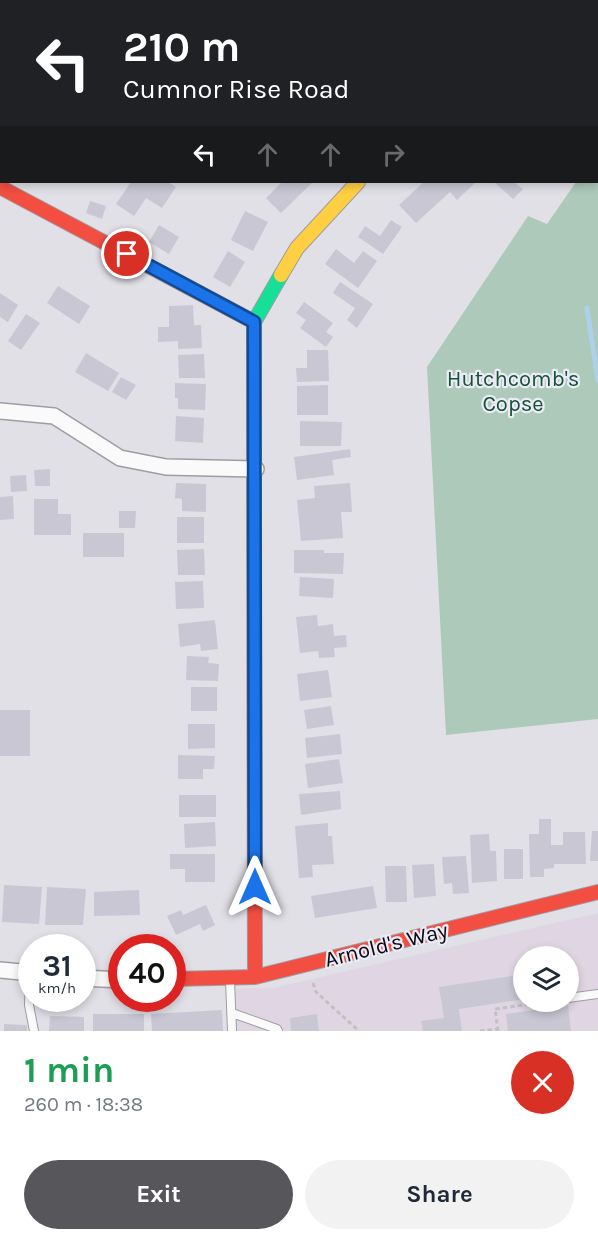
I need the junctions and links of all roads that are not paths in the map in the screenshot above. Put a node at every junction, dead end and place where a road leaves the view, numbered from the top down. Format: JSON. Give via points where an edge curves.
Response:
{"nodes":[{"id":1,"x":357,"y":183,"type":"edge"},
{"id":2,"x":0,"y":187,"type":"edge"},
{"id":3,"x":254,"y":322,"type":"junction"},
{"id":4,"x":0,"y":411,"type":"edge"},
{"id":5,"x":256,"y":469,"type":"junction"},
{"id":6,"x":598,"y":892,"type":"edge"},
{"id":7,"x":0,"y":970,"type":"edge"},
{"id":8,"x":18,"y":972,"type":"edge"},
{"id":9,"x":255,"y":977,"type":"junction"},
{"id":10,"x":230,"y":978,"type":"junction"},
{"id":11,"x":186,"y":979,"type":"edge"},
{"id":12,"x":598,"y":994,"type":"edge"},
{"id":13,"x":579,"y":997,"type":"edge"},
{"id":14,"x":30,"y":1012,"type":"edge"},
{"id":15,"x":232,"y":1013,"type":"junction"},
{"id":16,"x":34,"y":1031,"type":"edge"},
{"id":17,"x":232,"y":1031,"type":"edge"},
{"id":18,"x":278,"y":1031,"type":"edge"}],
"edges":[{"from":1,"to":3,"type":"street","via":[[297,248]]},
{"from":2,"to":3,"type":"street"},
{"from":3,"to":5,"type":"street"},
{"from":4,"to":5,"type":"street","via":[[54,416],[120,458],[166,467]]},
{"from":5,"to":9,"type":"street"},
{"from":6,"to":9,"type":"street","name":"Arnold's Way"},
{"from":7,"to":8,"type":"street"},
{"from":9,"to":10,"type":"street","name":"Arnold's Way"},
{"from":10,"to":11,"type":"street","name":"Arnold's Way"},
{"from":10,"to":15,"type":"lane"},
{"from":12,"to":13,"type":"lane"},
{"from":14,"to":16,"type":"lane"},
{"from":15,"to":17,"type":"lane"},
{"from":15,"to":18,"type":"lane"}]}
